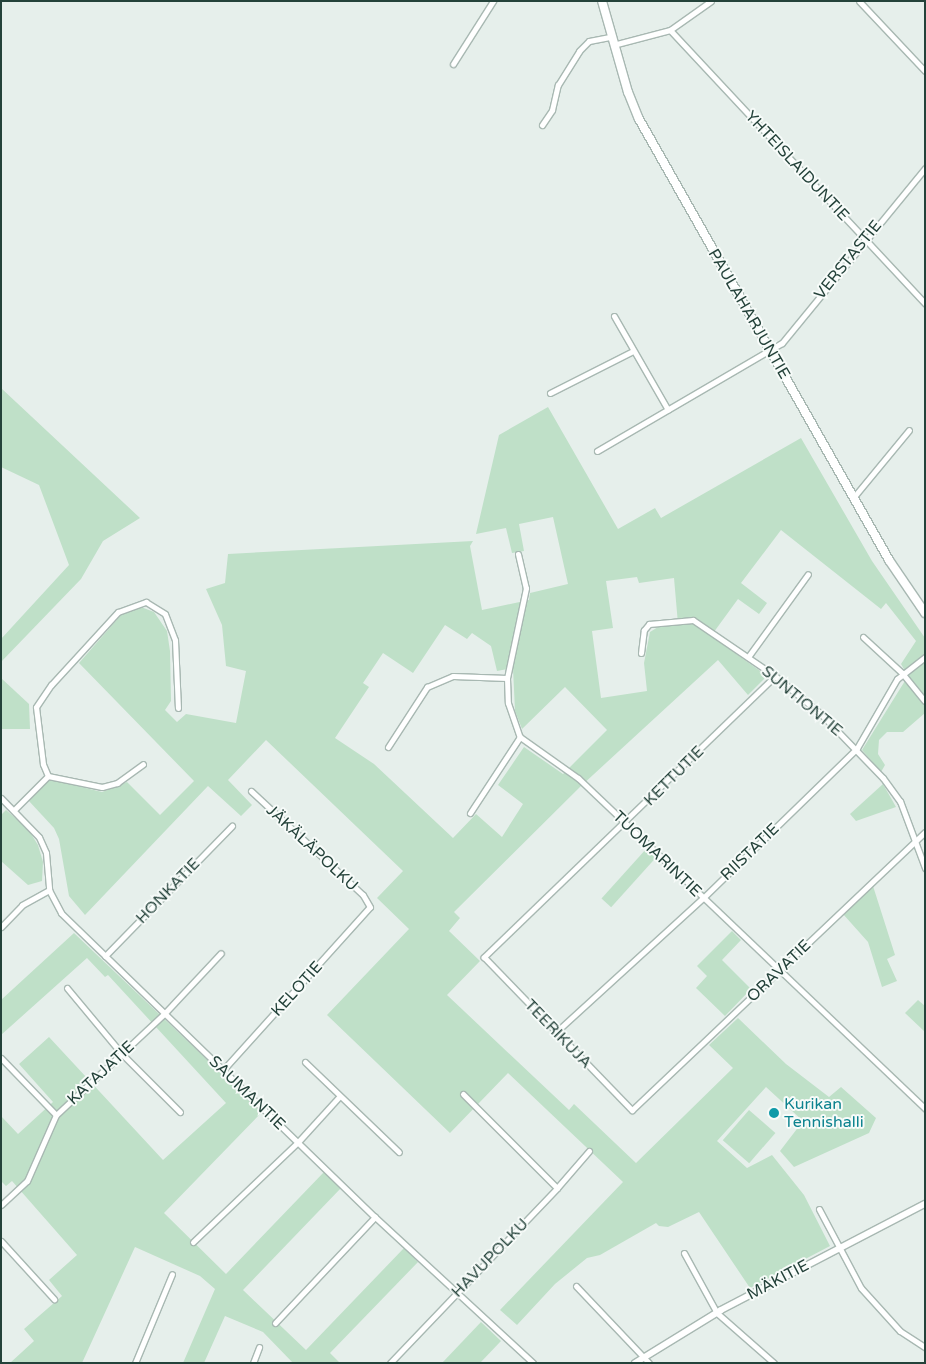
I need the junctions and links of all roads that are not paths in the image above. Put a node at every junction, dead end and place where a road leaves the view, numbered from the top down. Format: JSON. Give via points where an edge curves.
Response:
{"nodes":[{"id":1,"x":493,"y":1,"type":"edge"},
{"id":2,"x":602,"y":1,"type":"edge"},
{"id":3,"x":711,"y":1,"type":"edge"},
{"id":4,"x":859,"y":1,"type":"edge"},
{"id":5,"x":670,"y":30,"type":"junction"},
{"id":6,"x":612,"y":41,"type":"junction"},
{"id":7,"x":453,"y":64,"type":"dead end"},
{"id":8,"x":925,"y":71,"type":"edge"},
{"id":9,"x":542,"y":125,"type":"dead end"},
{"id":10,"x":925,"y":168,"type":"edge"},
{"id":11,"x":865,"y":239,"type":"junction"},
{"id":12,"x":925,"y":303,"type":"edge"},
{"id":13,"x":614,"y":316,"type":"dead end"},
{"id":14,"x":633,"y":351,"type":"junction"},
{"id":15,"x":770,"y":351,"type":"junction"},
{"id":16,"x":550,"y":393,"type":"dead end"},
{"id":17,"x":668,"y":410,"type":"junction"},
{"id":18,"x":909,"y":430,"type":"dead end"},
{"id":19,"x":597,"y":451,"type":"dead end"},
{"id":20,"x":853,"y":498,"type":"junction"},
{"id":21,"x":518,"y":554,"type":"dead end"},
{"id":22,"x":808,"y":574,"type":"dead end"},
{"id":23,"x":925,"y":613,"type":"edge"},
{"id":24,"x":862,"y":637,"type":"dead end"},
{"id":25,"x":641,"y":653,"type":"dead end"},
{"id":26,"x":748,"y":657,"type":"junction"},
{"id":27,"x":925,"y":657,"type":"edge"},
{"id":28,"x":902,"y":673,"type":"junction"},
{"id":29,"x":775,"y":676,"type":"junction"},
{"id":30,"x":507,"y":678,"type":"junction"},
{"id":31,"x":925,"y":700,"type":"edge"},
{"id":32,"x":178,"y":708,"type":"dead end"},
{"id":33,"x":520,"y":737,"type":"junction"},
{"id":34,"x":388,"y":747,"type":"dead end"},
{"id":35,"x":856,"y":748,"type":"junction"},
{"id":36,"x":143,"y":764,"type":"dead end"},
{"id":37,"x":48,"y":776,"type":"junction"},
{"id":38,"x":251,"y":791,"type":"dead end"},
{"id":39,"x":1,"y":798,"type":"edge"},
{"id":40,"x":14,"y":810,"type":"junction"},
{"id":41,"x":470,"y":813,"type":"dead end"},
{"id":42,"x":626,"y":823,"type":"junction"},
{"id":43,"x":232,"y":826,"type":"dead end"},
{"id":44,"x":925,"y":832,"type":"edge"},
{"id":45,"x":916,"y":840,"type":"junction"},
{"id":46,"x":925,"y":868,"type":"edge"},
{"id":47,"x":49,"y":890,"type":"junction"},
{"id":48,"x":703,"y":898,"type":"junction"},
{"id":49,"x":370,"y":907,"type":"joint"},
{"id":50,"x":1,"y":927,"type":"edge"},
{"id":51,"x":220,"y":953,"type":"dead end"},
{"id":52,"x":105,"y":956,"type":"junction"},
{"id":53,"x":484,"y":957,"type":"joint"},
{"id":54,"x":778,"y":972,"type":"junction"},
{"id":55,"x":67,"y":988,"type":"dead end"},
{"id":56,"x":164,"y":1014,"type":"junction"},
{"id":57,"x":556,"y":1032,"type":"junction"},
{"id":58,"x":122,"y":1054,"type":"junction"},
{"id":59,"x":1,"y":1058,"type":"edge"},
{"id":60,"x":305,"y":1062,"type":"dead end"},
{"id":61,"x":222,"y":1070,"type":"junction"},
{"id":62,"x":464,"y":1094,"type":"dead end"},
{"id":63,"x":339,"y":1097,"type":"junction"},
{"id":64,"x":925,"y":1109,"type":"edge"},
{"id":65,"x":632,"y":1110,"type":"joint"},
{"id":66,"x":180,"y":1112,"type":"dead end"},
{"id":67,"x":56,"y":1116,"type":"junction"},
{"id":68,"x":298,"y":1142,"type":"junction"},
{"id":69,"x":589,"y":1151,"type":"dead end"},
{"id":70,"x":399,"y":1152,"type":"dead end"},
{"id":71,"x":557,"y":1188,"type":"junction"},
{"id":72,"x":925,"y":1204,"type":"edge"},
{"id":73,"x":1,"y":1205,"type":"edge"},
{"id":74,"x":819,"y":1209,"type":"dead end"},
{"id":75,"x":376,"y":1217,"type":"junction"},
{"id":76,"x":1,"y":1241,"type":"edge"},
{"id":77,"x":193,"y":1242,"type":"dead end"},
{"id":78,"x":838,"y":1249,"type":"junction"},
{"id":79,"x":684,"y":1253,"type":"dead end"},
{"id":80,"x":172,"y":1274,"type":"dead end"},
{"id":81,"x":576,"y":1286,"type":"dead end"},
{"id":82,"x":456,"y":1293,"type":"junction"},
{"id":83,"x":54,"y":1299,"type":"dead end"},
{"id":84,"x":717,"y":1312,"type":"junction"},
{"id":85,"x":275,"y":1323,"type":"dead end"},
{"id":86,"x":925,"y":1347,"type":"edge"},
{"id":87,"x":259,"y":1348,"type":"dead end"},
{"id":88,"x":643,"y":1357,"type":"junction"},
{"id":89,"x":135,"y":1363,"type":"edge"},
{"id":90,"x":252,"y":1363,"type":"edge"},
{"id":91,"x":390,"y":1363,"type":"edge"},
{"id":92,"x":533,"y":1363,"type":"edge"},
{"id":93,"x":635,"y":1363,"type":"edge"},
{"id":94,"x":649,"y":1363,"type":"edge"},
{"id":95,"x":774,"y":1363,"type":"edge"}],
"edges":[{"from":1,"to":7,"type":"street"},
{"from":2,"to":6,"type":"main road","name":"PAULAHARJUNTIE"},
{"from":3,"to":5,"type":"street"},
{"from":4,"to":8,"type":"street"},
{"from":5,"to":6,"type":"street"},
{"from":5,"to":11,"type":"street","name":"YHTEISLAIDUNTIE"},
{"from":6,"to":9,"type":"street","via":[[589,41],[578,51],[558,85],[552,110]]},
{"from":6,"to":15,"type":"main road","name":"PAULAHARJUNTIE","via":[[639,119]]},
{"from":10,"to":11,"type":"street","name":"VERSTASTIE"},
{"from":11,"to":12,"type":"street","name":"YHTEISLAIDUNTIE"},
{"from":11,"to":15,"type":"street","name":"VERSTASTIE","via":[[782,343]]},
{"from":13,"to":14,"type":"street"},
{"from":14,"to":16,"type":"street"},
{"from":14,"to":17,"type":"street"},
{"from":15,"to":17,"type":"street","name":"VERSTASTIE"},
{"from":15,"to":20,"type":"main road","name":"PAULAHARJUNTIE"},
{"from":17,"to":19,"type":"street","name":"VERSTASTIE"},
{"from":18,"to":20,"type":"street"},
{"from":20,"to":23,"type":"main road","name":"PAULAHARJUNTIE"},
{"from":21,"to":30,"type":"street","via":[[526,588]]},
{"from":22,"to":26,"type":"street"},
{"from":24,"to":28,"type":"street"},
{"from":25,"to":26,"type":"street","name":"SUNTIONTIE","via":[[644,630],[649,624],[683,619],[709,629]]},
{"from":26,"to":29,"type":"street","name":"SUNTIONTIE"},
{"from":27,"to":28,"type":"street","name":"RIISTATIE"},
{"from":28,"to":31,"type":"street"},
{"from":28,"to":35,"type":"street","name":"RIISTATIE"},
{"from":29,"to":35,"type":"street","name":"SUNTIONTIE"},
{"from":29,"to":42,"type":"street","name":"KETTUTIE"},
{"from":30,"to":33,"type":"street","via":[[508,703]]},
{"from":30,"to":34,"type":"street","via":[[453,676],[427,687]]},
{"from":32,"to":37,"type":"street","via":[[175,640],[165,614],[146,602],[133,604],[118,612],[51,684],[36,707],[43,764]]},
{"from":33,"to":41,"type":"street"},
{"from":33,"to":42,"type":"street","name":"TUOMARINTIE","via":[[578,778]]},
{"from":35,"to":45,"type":"street","name":"SUNTIONTIE","via":[[900,801]]},
{"from":35,"to":48,"type":"street","name":"RIISTATIE"},
{"from":36,"to":37,"type":"street","via":[[117,783],[102,787]]},
{"from":37,"to":40,"type":"street"},
{"from":38,"to":49,"type":"street","name":"JÄKÄLÄPOLKU","via":[[363,895]]},
{"from":39,"to":40,"type":"street","name":"SAUMANTIE"},
{"from":40,"to":47,"type":"street","name":"SAUMANTIE","via":[[39,838],[46,853]]},
{"from":42,"to":48,"type":"street","name":"TUOMARINTIE"},
{"from":42,"to":53,"type":"street","name":"KETTUTIE"},
{"from":43,"to":52,"type":"street","name":"HONKATIE"},
{"from":44,"to":45,"type":"street","name":"ORAVATIE"},
{"from":45,"to":46,"type":"street","name":"SUNTIONTIE"},
{"from":45,"to":54,"type":"street","name":"ORAVATIE"},
{"from":47,"to":50,"type":"street","via":[[22,905]]},
{"from":47,"to":52,"type":"street","name":"SAUMANTIE","via":[[61,913]]},
{"from":48,"to":54,"type":"street","name":"TUOMARINTIE"},
{"from":48,"to":57,"type":"street","name":"RIISTATIE"},
{"from":49,"to":61,"type":"street","name":"KELOTIE"},
{"from":51,"to":56,"type":"street","name":"KATAJATIE"},
{"from":52,"to":56,"type":"street","name":"SAUMANTIE"},
{"from":53,"to":57,"type":"street","name":"TEERIKUJA"},
{"from":54,"to":64,"type":"street","name":"TUOMARINTIE"},
{"from":54,"to":65,"type":"street","name":"ORAVATIE"},
{"from":55,"to":58,"type":"street"},
{"from":56,"to":58,"type":"street","name":"KATAJATIE"},
{"from":56,"to":61,"type":"street","name":"SAUMANTIE"},
{"from":57,"to":65,"type":"street","name":"TEERIKUJA"},
{"from":58,"to":66,"type":"street"},
{"from":58,"to":67,"type":"street","name":"KATAJATIE"},
{"from":59,"to":67,"type":"street"},
{"from":60,"to":63,"type":"street"},
{"from":61,"to":68,"type":"street","name":"SAUMANTIE"},
{"from":62,"to":71,"type":"street"},
{"from":63,"to":68,"type":"street"},
{"from":63,"to":70,"type":"street"},
{"from":67,"to":73,"type":"street","name":"KATAJATIE","via":[[27,1181]]},
{"from":68,"to":75,"type":"street","name":"SAUMANTIE"},
{"from":68,"to":77,"type":"street"},
{"from":69,"to":71,"type":"street","name":"HAVUPOLKU"},
{"from":71,"to":82,"type":"street","name":"HAVUPOLKU"},
{"from":72,"to":78,"type":"street","name":"MÄKITIE"},
{"from":74,"to":78,"type":"street"},
{"from":75,"to":82,"type":"street","name":"SAUMANTIE"},
{"from":75,"to":85,"type":"street"},
{"from":76,"to":83,"type":"street"},
{"from":78,"to":84,"type":"street","name":"MÄKITIE"},
{"from":78,"to":86,"type":"street","via":[[861,1288],[900,1330]]},
{"from":79,"to":84,"type":"street"},
{"from":80,"to":89,"type":"street"},
{"from":81,"to":88,"type":"street"},
{"from":82,"to":91,"type":"street","name":"HAVUPOLKU"},
{"from":82,"to":92,"type":"street","name":"SAUMANTIE"},
{"from":84,"to":88,"type":"street","name":"MÄKITIE"},
{"from":84,"to":95,"type":"street"},
{"from":87,"to":90,"type":"street"},
{"from":88,"to":93,"type":"street","name":"MÄKITIE"},
{"from":88,"to":94,"type":"street"}]}
